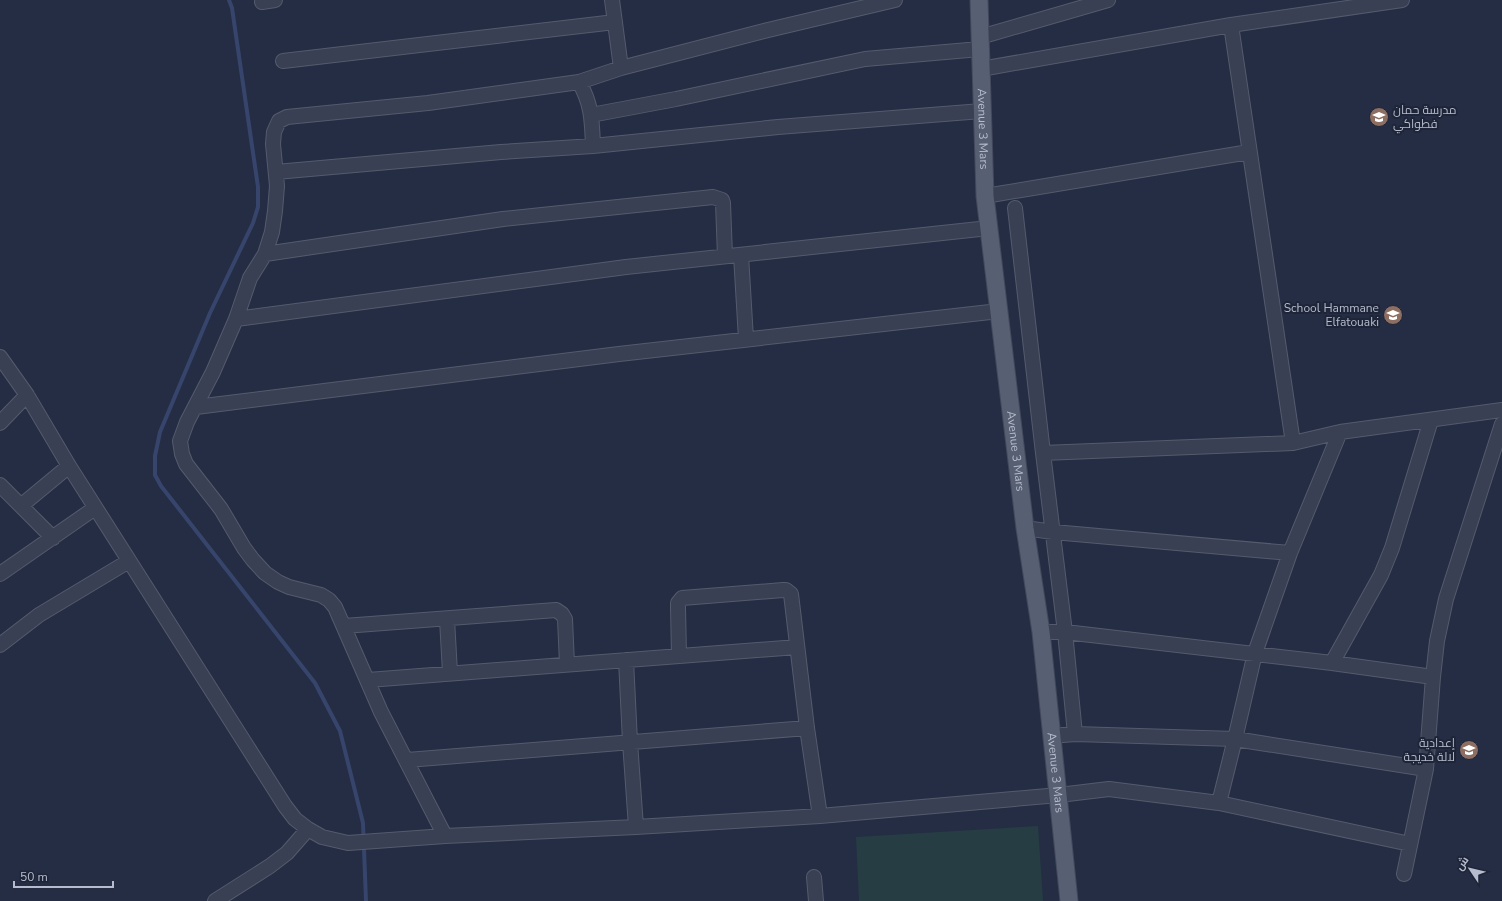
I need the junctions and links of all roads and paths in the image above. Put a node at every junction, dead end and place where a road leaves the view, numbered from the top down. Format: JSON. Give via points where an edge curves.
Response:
{"nodes":[{"id":1,"x":612,"y":0,"type":"edge"},
{"id":2,"x":894,"y":0,"type":"edge"},
{"id":3,"x":979,"y":0,"type":"edge"},
{"id":4,"x":1108,"y":0,"type":"edge"},
{"id":5,"x":1402,"y":0,"type":"edge"},
{"id":6,"x":1353,"y":3,"type":"edge"},
{"id":7,"x":615,"y":22,"type":"junction"},
{"id":8,"x":1231,"y":25,"type":"junction"},
{"id":9,"x":980,"y":43,"type":"junction"},
{"id":10,"x":283,"y":60,"type":"dead end"},
{"id":11,"x":621,"y":68,"type":"junction"},
{"id":12,"x":981,"y":69,"type":"junction"},
{"id":13,"x":579,"y":82,"type":"junction"},
{"id":14,"x":982,"y":111,"type":"junction"},
{"id":15,"x":591,"y":115,"type":"junction"},
{"id":16,"x":593,"y":146,"type":"junction"},
{"id":17,"x":1249,"y":152,"type":"junction"},
{"id":18,"x":276,"y":172,"type":"junction"},
{"id":19,"x":985,"y":196,"type":"junction"},
{"id":20,"x":1015,"y":208,"type":"dead end"},
{"id":21,"x":989,"y":228,"type":"junction"},
{"id":22,"x":264,"y":254,"type":"junction"},
{"id":23,"x":741,"y":255,"type":"junction"},
{"id":24,"x":725,"y":256,"type":"junction"},
{"id":25,"x":999,"y":310,"type":"junction"},
{"id":26,"x":236,"y":319,"type":"junction"},
{"id":27,"x":746,"y":339,"type":"junction"},
{"id":28,"x":0,"y":357,"type":"edge"},
{"id":29,"x":27,"y":395,"type":"junction"},
{"id":30,"x":196,"y":407,"type":"junction"},
{"id":31,"x":1502,"y":410,"type":"edge"},
{"id":32,"x":1431,"y":420,"type":"junction"},
{"id":33,"x":0,"y":423,"type":"edge"},
{"id":34,"x":1502,"y":424,"type":"edge"},
{"id":35,"x":1340,"y":432,"type":"junction"},
{"id":36,"x":1293,"y":443,"type":"junction"},
{"id":37,"x":1043,"y":454,"type":"junction"},
{"id":38,"x":69,"y":466,"type":"junction"},
{"id":39,"x":0,"y":485,"type":"edge"},
{"id":40,"x":22,"y":506,"type":"junction"},
{"id":41,"x":95,"y":508,"type":"junction"},
{"id":42,"x":1024,"y":528,"type":"junction"},
{"id":43,"x":1053,"y":532,"type":"junction"},
{"id":44,"x":53,"y":538,"type":"junction"},
{"id":45,"x":1290,"y":554,"type":"junction"},
{"id":46,"x":129,"y":561,"type":"junction"},
{"id":47,"x":0,"y":574,"type":"edge"},
{"id":48,"x":447,"y":619,"type":"junction"},
{"id":49,"x":344,"y":626,"type":"junction"},
{"id":50,"x":1041,"y":632,"type":"junction"},
{"id":51,"x":1065,"y":632,"type":"junction"},
{"id":52,"x":0,"y":645,"type":"edge"},
{"id":53,"x":797,"y":647,"type":"junction"},
{"id":54,"x":1255,"y":654,"type":"junction"},
{"id":55,"x":679,"y":656,"type":"junction"},
{"id":56,"x":626,"y":660,"type":"junction"},
{"id":57,"x":1332,"y":663,"type":"junction"},
{"id":58,"x":567,"y":664,"type":"junction"},
{"id":59,"x":450,"y":673,"type":"junction"},
{"id":60,"x":1433,"y":677,"type":"junction"},
{"id":61,"x":368,"y":680,"type":"junction"},
{"id":62,"x":807,"y":728,"type":"junction"},
{"id":63,"x":1076,"y":734,"type":"junction"},
{"id":64,"x":1051,"y":736,"type":"junction"},
{"id":65,"x":1235,"y":739,"type":"junction"},
{"id":66,"x":630,"y":742,"type":"junction"},
{"id":67,"x":407,"y":760,"type":"junction"},
{"id":68,"x":1426,"y":769,"type":"junction"},
{"id":69,"x":1059,"y":795,"type":"junction"},
{"id":70,"x":1219,"y":803,"type":"junction"},
{"id":71,"x":820,"y":816,"type":"junction"},
{"id":72,"x":636,"y":827,"type":"junction"},
{"id":73,"x":308,"y":829,"type":"junction"},
{"id":74,"x":445,"y":836,"type":"junction"},
{"id":75,"x":1410,"y":844,"type":"junction"},
{"id":76,"x":1404,"y":874,"type":"dead end"},
{"id":77,"x":814,"y":877,"type":"dead end"},
{"id":78,"x":215,"y":901,"type":"edge"},
{"id":79,"x":816,"y":901,"type":"edge"},
{"id":80,"x":1069,"y":901,"type":"edge"}],
"edges":[{"from":1,"to":7,"type":"street"},
{"from":2,"to":11,"type":"street"},
{"from":3,"to":9,"type":"main road","name":"Avenue 3 Mars"},
{"from":4,"to":9,"type":"street"},
{"from":5,"to":6,"type":"street"},
{"from":6,"to":8,"type":"street"},
{"from":7,"to":10,"type":"street"},
{"from":7,"to":11,"type":"street"},
{"from":8,"to":12,"type":"street"},
{"from":8,"to":17,"type":"street"},
{"from":9,"to":12,"type":"main road","name":"Avenue 3 Mars"},
{"from":9,"to":15,"type":"street","via":[[865,59]]},
{"from":11,"to":13,"type":"street"},
{"from":12,"to":14,"type":"main road","name":"Avenue 3 Mars"},
{"from":13,"to":15,"type":"street"},
{"from":13,"to":18,"type":"street","via":[[428,103],[283,118],[274,132]]},
{"from":14,"to":16,"type":"street","via":[[778,127]]},
{"from":14,"to":19,"type":"main road","name":"Avenue 3 Mars"},
{"from":15,"to":16,"type":"street"},
{"from":16,"to":18,"type":"street"},
{"from":17,"to":19,"type":"street"},
{"from":17,"to":36,"type":"street"},
{"from":18,"to":22,"type":"street","via":[[272,232]]},
{"from":19,"to":21,"type":"main road","name":"Avenue 3 Mars"},
{"from":20,"to":37,"type":"street"},
{"from":21,"to":23,"type":"street"},
{"from":21,"to":25,"type":"main road","name":"Avenue 3 Mars"},
{"from":22,"to":24,"type":"street","via":[[504,219],[714,197],[723,203]]},
{"from":22,"to":26,"type":"street","via":[[250,278]]},
{"from":23,"to":24,"type":"street"},
{"from":23,"to":27,"type":"street"},
{"from":24,"to":26,"type":"street"},
{"from":25,"to":27,"type":"street"},
{"from":25,"to":42,"type":"main road","name":"Avenue 3 Mars"},
{"from":26,"to":30,"type":"street"},
{"from":27,"to":30,"type":"street"},
{"from":28,"to":29,"type":"street"},
{"from":29,"to":33,"type":"street"},
{"from":29,"to":38,"type":"street"},
{"from":30,"to":49,"type":"street","via":[[180,441],[186,464],[221,509],[253,560],[278,582],[321,595],[329,600]]},
{"from":31,"to":32,"type":"street"},
{"from":32,"to":35,"type":"street"},
{"from":32,"to":57,"type":"street","via":[[1392,548],[1381,575]]},
{"from":34,"to":60,"type":"street","via":[[1446,599]]},
{"from":35,"to":36,"type":"street"},
{"from":35,"to":45,"type":"street"},
{"from":36,"to":37,"type":"street"},
{"from":37,"to":43,"type":"street"},
{"from":38,"to":40,"type":"street"},
{"from":38,"to":41,"type":"street"},
{"from":39,"to":40,"type":"street"},
{"from":40,"to":44,"type":"street"},
{"from":41,"to":44,"type":"street"},
{"from":41,"to":46,"type":"street"},
{"from":42,"to":43,"type":"street"},
{"from":42,"to":50,"type":"main road","name":"Avenue 3 Mars"},
{"from":43,"to":45,"type":"street"},
{"from":43,"to":51,"type":"street"},
{"from":44,"to":47,"type":"street"},
{"from":45,"to":54,"type":"street"},
{"from":46,"to":52,"type":"street","via":[[39,615]]},
{"from":46,"to":73,"type":"street","via":[[285,806]]},
{"from":48,"to":49,"type":"street"},
{"from":48,"to":58,"type":"street","via":[[556,610],[565,619]]},
{"from":48,"to":59,"type":"street"},
{"from":49,"to":61,"type":"street"},
{"from":50,"to":51,"type":"street"},
{"from":50,"to":64,"type":"main road","name":"Avenue 3 Mars"},
{"from":51,"to":54,"type":"street"},
{"from":51,"to":63,"type":"street"},
{"from":53,"to":55,"type":"street"},
{"from":53,"to":55,"type":"street","via":[[791,594],[786,590],[688,597],[682,598],[678,603]]},
{"from":53,"to":62,"type":"street"},
{"from":54,"to":57,"type":"street"},
{"from":54,"to":65,"type":"street"},
{"from":55,"to":56,"type":"street"},
{"from":56,"to":58,"type":"street"},
{"from":56,"to":66,"type":"street"},
{"from":57,"to":60,"type":"street"},
{"from":58,"to":59,"type":"street"},
{"from":59,"to":61,"type":"street"},
{"from":60,"to":68,"type":"street"},
{"from":61,"to":67,"type":"street","via":[[381,712]]},
{"from":62,"to":66,"type":"street"},
{"from":62,"to":71,"type":"street"},
{"from":63,"to":64,"type":"street"},
{"from":63,"to":65,"type":"street"},
{"from":64,"to":69,"type":"main road","name":"Avenue 3 Mars"},
{"from":65,"to":68,"type":"street"},
{"from":65,"to":70,"type":"street"},
{"from":66,"to":67,"type":"street"},
{"from":66,"to":72,"type":"street"},
{"from":67,"to":74,"type":"street"},
{"from":68,"to":75,"type":"street"},
{"from":69,"to":70,"type":"street","via":[[1109,789]]},
{"from":69,"to":71,"type":"street"},
{"from":69,"to":80,"type":"main road","name":"Avenue 3 Mars"},
{"from":70,"to":75,"type":"street"},
{"from":71,"to":72,"type":"street"},
{"from":72,"to":74,"type":"street"},
{"from":73,"to":74,"type":"street","via":[[322,837],[348,844]]},
{"from":73,"to":78,"type":"street","via":[[287,853]]},
{"from":75,"to":76,"type":"street"},
{"from":77,"to":79,"type":"street"}]}
